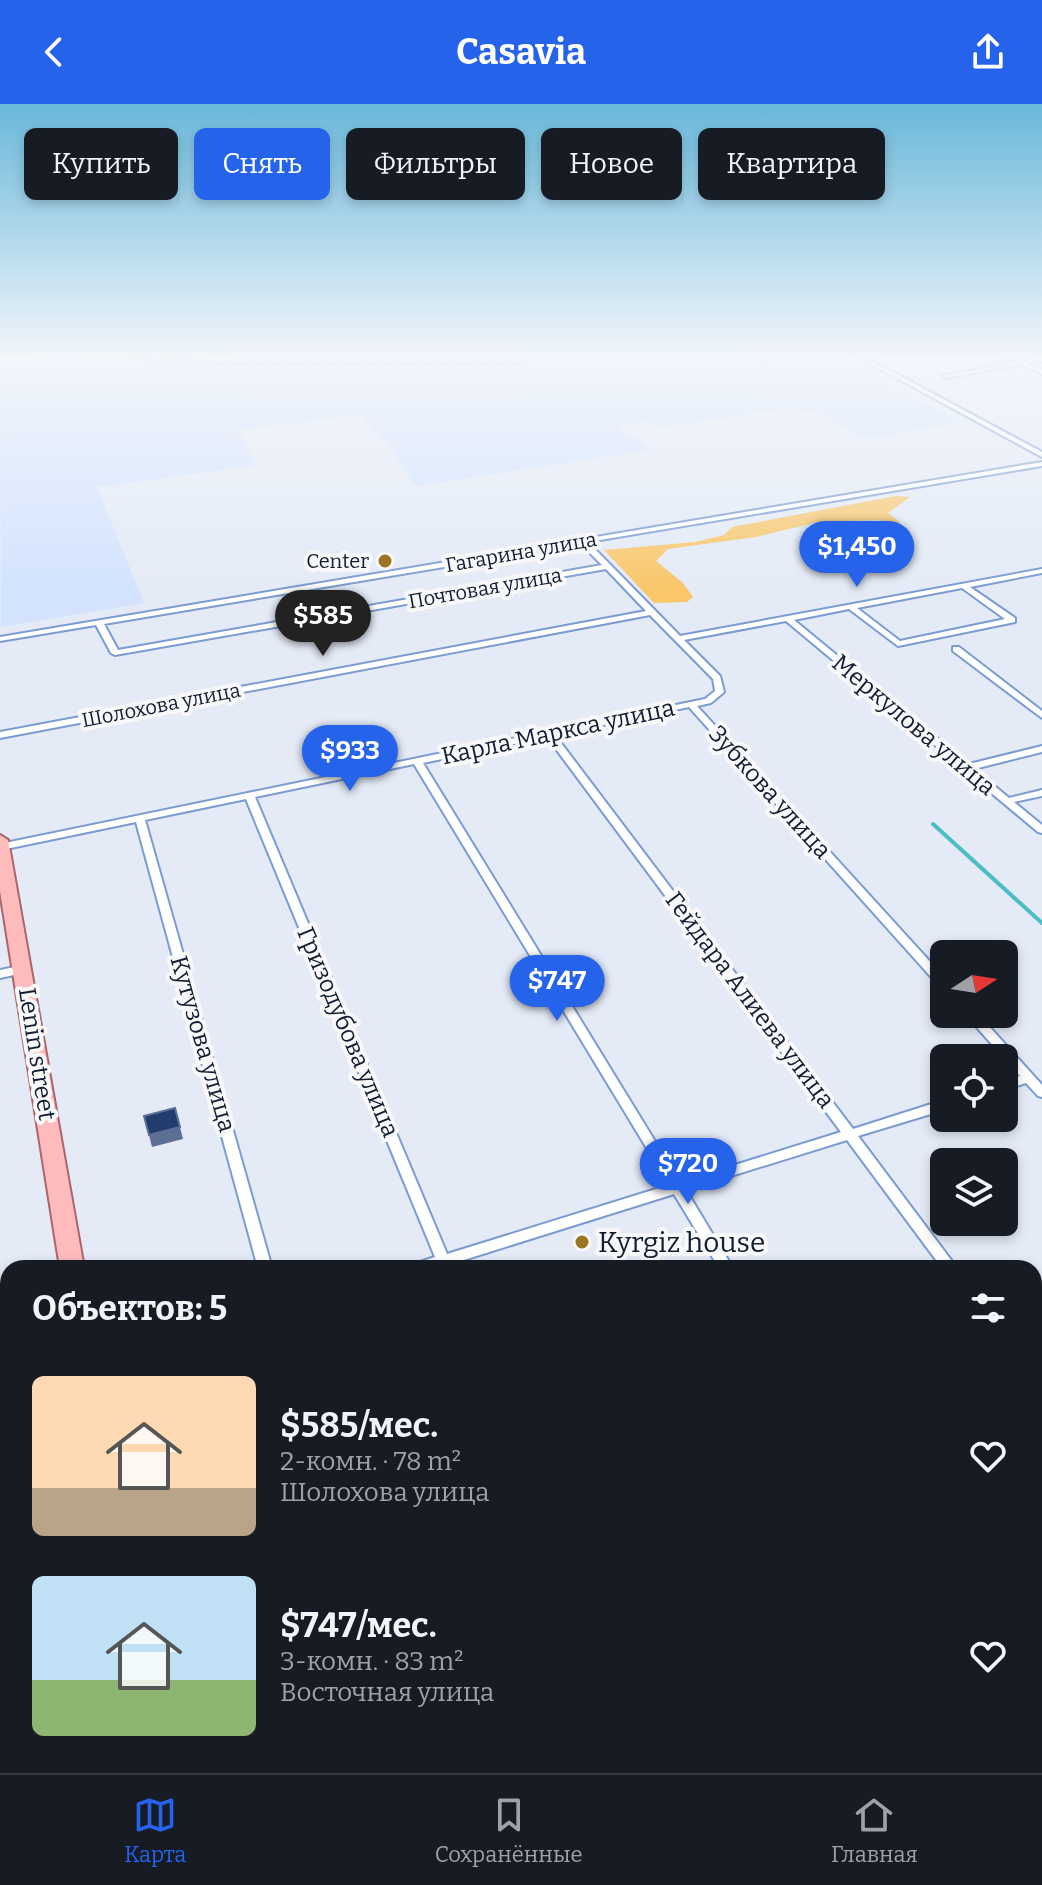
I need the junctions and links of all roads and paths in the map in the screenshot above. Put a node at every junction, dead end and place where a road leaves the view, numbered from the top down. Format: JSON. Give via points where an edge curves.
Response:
{"nodes":[{"id":1,"x":1003,"y":434,"type":"edge"},
{"id":2,"x":1042,"y":455,"type":"edge"},
{"id":3,"x":1042,"y":464,"type":"edge"},
{"id":4,"x":582,"y":541,"type":"junction"},
{"id":5,"x":606,"y":567,"type":"junction"},
{"id":6,"x":1042,"y":571,"type":"edge"},
{"id":7,"x":962,"y":585,"type":"junction"},
{"id":8,"x":850,"y":606,"type":"junction"},
{"id":9,"x":652,"y":612,"type":"junction"},
{"id":10,"x":787,"y":618,"type":"junction"},
{"id":11,"x":99,"y":623,"type":"junction"},
{"id":12,"x":0,"y":639,"type":"edge"},
{"id":13,"x":678,"y":639,"type":"junction"},
{"id":14,"x":956,"y":649,"type":"dead end"},
{"id":15,"x":691,"y":704,"type":"junction"},
{"id":16,"x":1042,"y":715,"type":"edge"},
{"id":17,"x":549,"y":734,"type":"junction"},
{"id":18,"x":0,"y":735,"type":"edge"},
{"id":19,"x":1042,"y":749,"type":"edge"},
{"id":20,"x":417,"y":761,"type":"junction"},
{"id":21,"x":965,"y":768,"type":"junction"},
{"id":22,"x":1042,"y":793,"type":"edge"},
{"id":23,"x":250,"y":797,"type":"junction"},
{"id":24,"x":1007,"y":801,"type":"junction"},
{"id":25,"x":140,"y":819,"type":"junction"},
{"id":26,"x":1042,"y":830,"type":"edge"},
{"id":27,"x":1,"y":844,"type":"edge"},
{"id":28,"x":24,"y":969,"type":"junction"},
{"id":29,"x":930,"y":969,"type":"edge"},
{"id":30,"x":0,"y":974,"type":"edge"},
{"id":31,"x":983,"y":1028,"type":"edge"},
{"id":32,"x":1028,"y":1078,"type":"junction"},
{"id":33,"x":1018,"y":1081,"type":"edge"},
{"id":34,"x":1042,"y":1093,"type":"edge"},
{"id":35,"x":930,"y":1110,"type":"edge"},
{"id":36,"x":852,"y":1136,"type":"junction"},
{"id":37,"x":680,"y":1188,"type":"junction"},
{"id":38,"x":71,"y":1260,"type":"edge"},
{"id":39,"x":263,"y":1260,"type":"edge"},
{"id":40,"x":443,"y":1260,"type":"edge"},
{"id":41,"x":457,"y":1260,"type":"edge"},
{"id":42,"x":721,"y":1260,"type":"edge"},
{"id":43,"x":944,"y":1260,"type":"edge"}],
"edges":[{"from":1,"to":2,"type":"street"},
{"from":3,"to":4,"type":"street","name":"Гагарина улица"},
{"from":4,"to":5,"type":"street","name":"Зубкова улица"},
{"from":4,"to":11,"type":"street","name":"Гагарина улица"},
{"from":5,"to":9,"type":"street","name":"Зубкова улица"},
{"from":5,"to":11,"type":"street","name":"Почтовая улица","via":[[115,653]]},
{"from":6,"to":7,"type":"street"},
{"from":7,"to":8,"type":"street"},
{"from":7,"to":8,"type":"street","via":[[1012,620],[898,644]]},
{"from":8,"to":10,"type":"street"},
{"from":9,"to":13,"type":"street","name":"Зубкова улица"},
{"from":9,"to":18,"type":"street","name":"Шолохова улица"},
{"from":10,"to":13,"type":"street"},
{"from":10,"to":21,"type":"street","name":"Меркулова улица"},
{"from":11,"to":12,"type":"street","name":"Гагарина улица"},
{"from":13,"to":15,"type":"street","name":"Зубкова улица","via":[[717,678],[720,692]]},
{"from":14,"to":16,"type":"street"},
{"from":15,"to":17,"type":"street","name":"Карла Маркса улица"},
{"from":15,"to":29,"type":"street","name":"Зубкова улица"},
{"from":17,"to":20,"type":"street","name":"Карла Маркса улица"},
{"from":17,"to":36,"type":"street","name":"Гейдара Алиева улица"},
{"from":19,"to":21,"type":"street"},
{"from":20,"to":23,"type":"street","name":"Карла Маркса улица"},
{"from":20,"to":37,"type":"street"},
{"from":21,"to":24,"type":"street","name":"Меркулова улица"},
{"from":22,"to":24,"type":"street"},
{"from":23,"to":25,"type":"street","name":"Карла Маркса улица"},
{"from":23,"to":40,"type":"street","name":"Гризодубова улица"},
{"from":24,"to":26,"type":"street","name":"Меркулова улица"},
{"from":25,"to":27,"type":"street","name":"Карла Маркса улица"},
{"from":25,"to":39,"type":"street","name":"Кутузова улица"},
{"from":27,"to":28,"type":"main road","name":"Lenin street"},
{"from":28,"to":30,"type":"street"},
{"from":28,"to":38,"type":"main road","name":"Lenin street"},
{"from":31,"to":32,"type":"street"},
{"from":32,"to":33,"type":"street"},
{"from":32,"to":34,"type":"street"},
{"from":35,"to":36,"type":"street"},
{"from":36,"to":37,"type":"street"},
{"from":36,"to":43,"type":"street","name":"Гейдара Алиева улица"},
{"from":37,"to":41,"type":"street"},
{"from":37,"to":42,"type":"street"}]}
